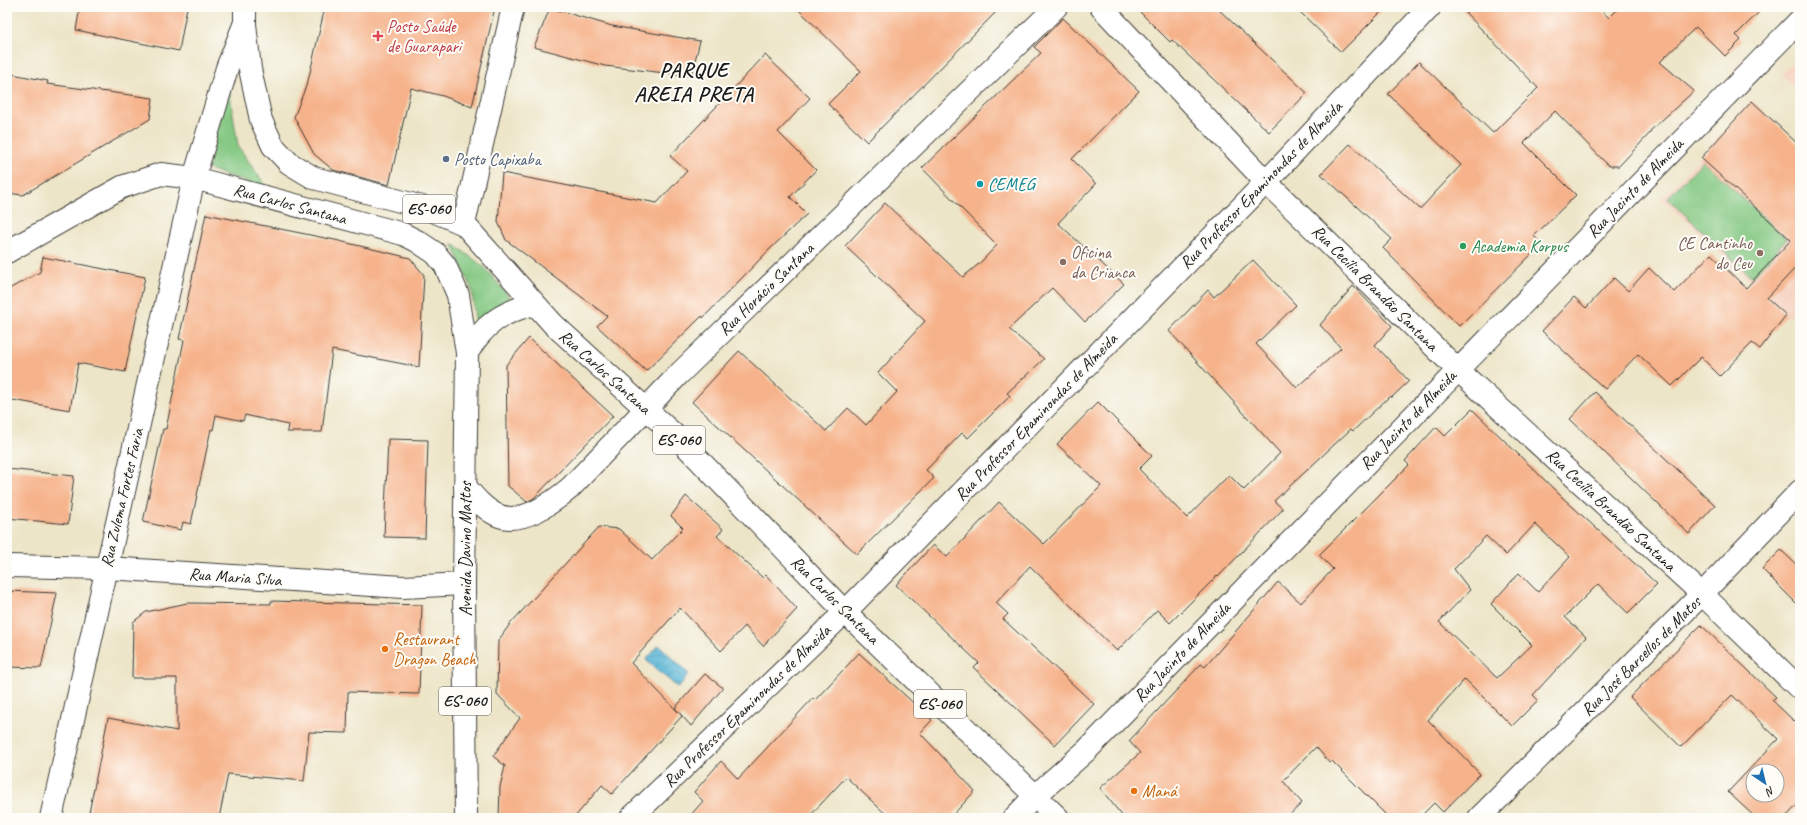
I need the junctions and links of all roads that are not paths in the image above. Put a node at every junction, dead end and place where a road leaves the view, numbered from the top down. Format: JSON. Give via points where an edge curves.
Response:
{"nodes":[{"id":1,"x":513,"y":7,"type":"edge"},
{"id":2,"x":1056,"y":7,"type":"edge"},
{"id":3,"x":1101,"y":7,"type":"edge"},
{"id":4,"x":1430,"y":7,"type":"edge"},
{"id":5,"x":245,"y":16,"type":"edge"},
{"id":6,"x":1800,"y":20,"type":"edge"},
{"id":7,"x":194,"y":178,"type":"junction"},
{"id":8,"x":1266,"y":182,"type":"junction"},
{"id":9,"x":464,"y":224,"type":"junction"},
{"id":10,"x":7,"y":252,"type":"edge"},
{"id":11,"x":534,"y":304,"type":"junction"},
{"id":12,"x":467,"y":353,"type":"junction"},
{"id":13,"x":1457,"y":369,"type":"junction"},
{"id":14,"x":646,"y":409,"type":"junction"},
{"id":15,"x":465,"y":486,"type":"junction"},
{"id":16,"x":1800,"y":491,"type":"edge"},
{"id":17,"x":7,"y":566,"type":"edge"},
{"id":18,"x":107,"y":568,"type":"junction"},
{"id":19,"x":464,"y":584,"type":"junction"},
{"id":20,"x":1702,"y":594,"type":"junction"},
{"id":21,"x":845,"y":612,"type":"junction"},
{"id":22,"x":1800,"y":689,"type":"edge"},
{"id":23,"x":1035,"y":796,"type":"junction"},
{"id":24,"x":51,"y":818,"type":"edge"},
{"id":25,"x":466,"y":818,"type":"edge"},
{"id":26,"x":631,"y":818,"type":"edge"},
{"id":27,"x":1014,"y":818,"type":"edge"},
{"id":28,"x":1058,"y":818,"type":"edge"},
{"id":29,"x":1479,"y":818,"type":"edge"}],
"edges":[{"from":1,"to":9,"type":"street"},
{"from":2,"to":14,"type":"street","name":"Rua Horácio Santana"},
{"from":3,"to":8,"type":"street","name":"Rua Cecília Brandão Santana"},
{"from":4,"to":8,"type":"street","name":"Rua Professor Epaminondas de Almeida"},
{"from":5,"to":7,"type":"street","name":"Rua Carlos Santana","number":"ES-060","via":[[226,68]]},
{"from":5,"to":9,"type":"street","name":"Rua Carlos Santana","number":"ES-060","via":[[250,69],[261,120],[273,146],[289,163],[314,178],[426,208]]},
{"from":6,"to":13,"type":"street","name":"Rua Jacinto de Almeida"},
{"from":7,"to":10,"type":"street","via":[[161,174],[122,187]]},
{"from":7,"to":12,"type":"street","name":"Rua Carlos Santana","number":"ES-060","via":[[403,234],[417,241],[435,253],[452,278],[458,295]]},
{"from":7,"to":18,"type":"street","name":"Rua Zulema Fortes Faria"},
{"from":8,"to":13,"type":"street","name":"Rua Cecília Brandão Santana"},
{"from":8,"to":21,"type":"street","name":"Rua Professor Epaminondas de Almeida"},
{"from":9,"to":11,"type":"street","name":"Rua Carlos Santana","number":"ES-060"},
{"from":11,"to":12,"type":"street","via":[[514,309],[486,326]]},
{"from":11,"to":14,"type":"street","name":"Rua Carlos Santana","number":"ES-060"},
{"from":12,"to":15,"type":"street","name":"Avenida Davino Mattos","number":"ES-060"},
{"from":13,"to":20,"type":"street","name":"Rua Cecília Brandão Santana"},
{"from":13,"to":23,"type":"street","name":"Rua Jacinto de Almeida","via":[[1087,750]]},
{"from":14,"to":15,"type":"street","name":"Rua Horácio Santana","via":[[570,488],[552,503],[533,512],[514,518],[498,516],[477,500]]},
{"from":14,"to":21,"type":"street","name":"Rua Carlos Santana","number":"ES-060","via":[[680,440]]},
{"from":15,"to":19,"type":"street","name":"Avenida Davino Mattos","number":"ES-060"},
{"from":16,"to":20,"type":"street","name":"Rua José Barcellos de Matos"},
{"from":17,"to":18,"type":"street","name":"Rua Maria Silva"},
{"from":18,"to":19,"type":"street","name":"Rua Maria Silva","via":[[403,587]]},
{"from":18,"to":24,"type":"street","name":"Rua Zulema Fortes Faria"},
{"from":19,"to":25,"type":"street","name":"Avenida Davino Mattos","number":"ES-060"},
{"from":20,"to":22,"type":"street","name":"Rua Cecília Brandão Santana"},
{"from":20,"to":29,"type":"street","name":"Rua José Barcellos de Matos"},
{"from":21,"to":23,"type":"street","name":"Rua Carlos Santana","number":"ES-060"},
{"from":21,"to":26,"type":"street","name":"Rua Professor Epaminondas de Almeida"},
{"from":23,"to":27,"type":"street","name":"Rua Jacinto de Almeida"},
{"from":23,"to":28,"type":"street","name":"Rua Carlos Santana","number":"ES-060"}]}
